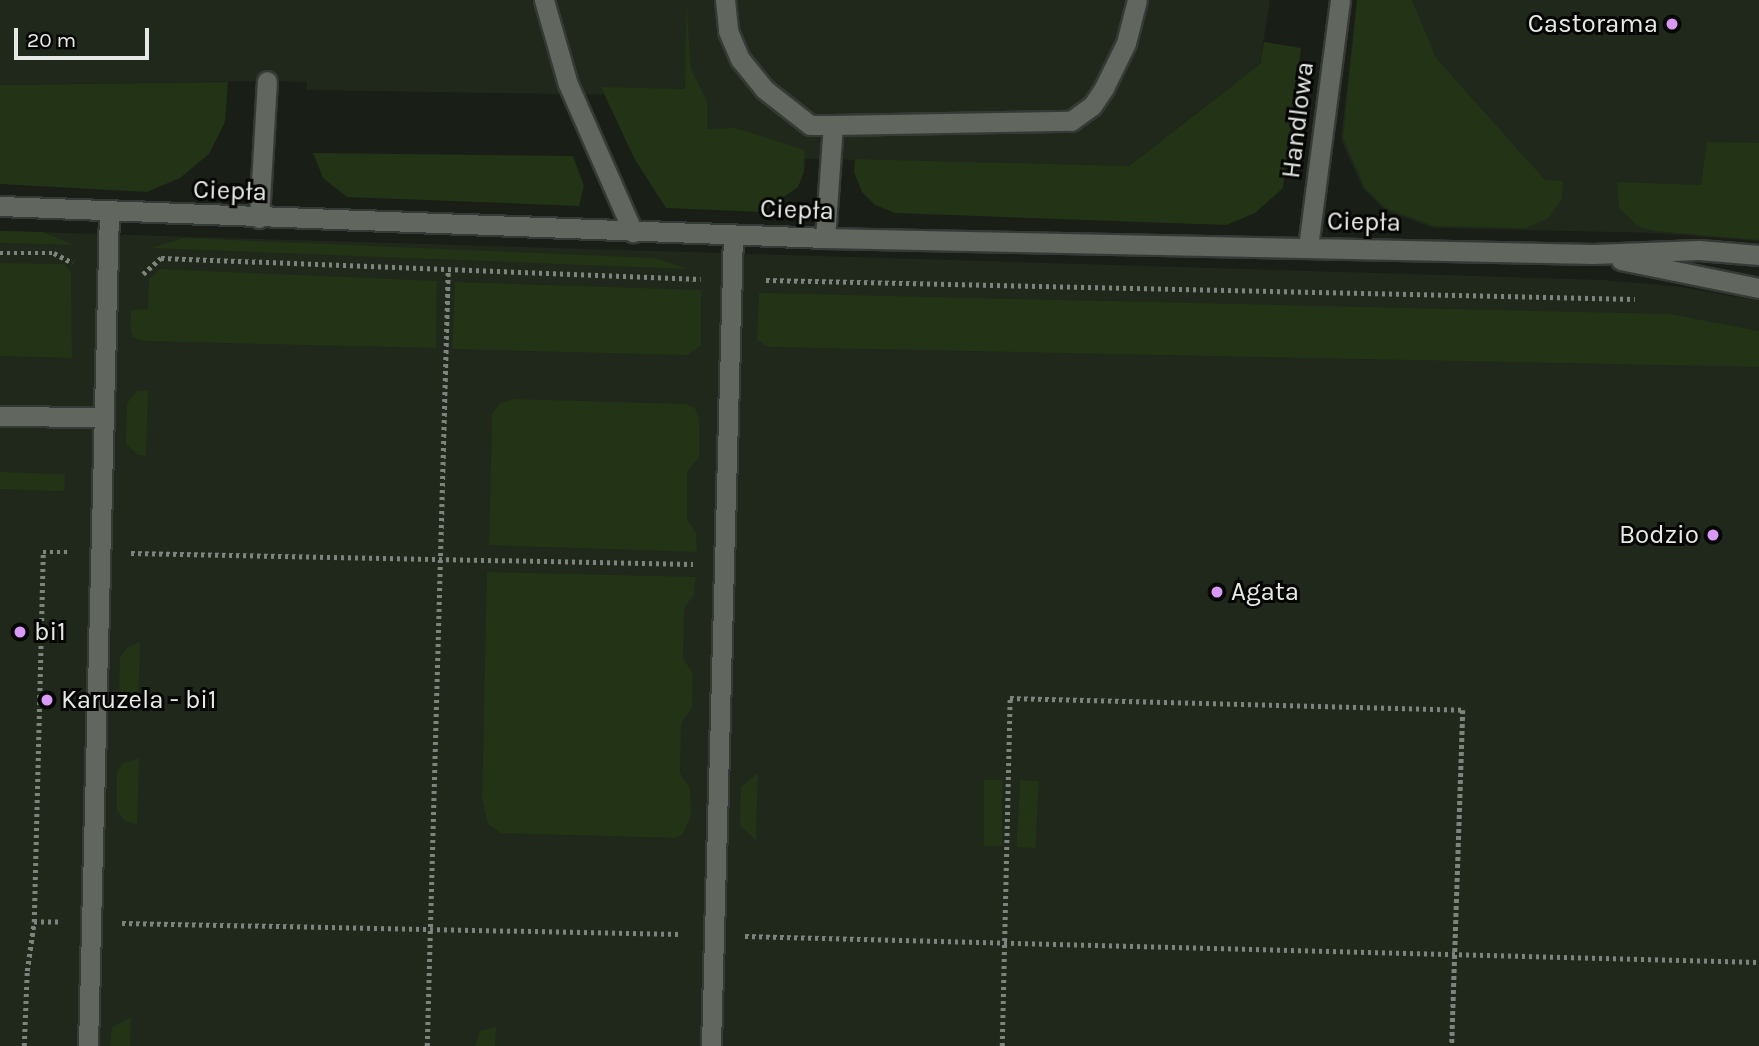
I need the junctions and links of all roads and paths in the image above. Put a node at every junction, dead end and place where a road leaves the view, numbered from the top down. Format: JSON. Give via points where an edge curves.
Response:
{"nodes":[{"id":1,"x":544,"y":0,"type":"edge"},
{"id":2,"x":725,"y":0,"type":"edge"},
{"id":3,"x":1137,"y":0,"type":"edge"},
{"id":4,"x":1340,"y":0,"type":"edge"},
{"id":5,"x":267,"y":81,"type":"dead end"},
{"id":6,"x":833,"y":125,"type":"junction"},
{"id":7,"x":0,"y":206,"type":"edge"},
{"id":8,"x":109,"y":212,"type":"junction"},
{"id":9,"x":259,"y":218,"type":"junction"},
{"id":10,"x":633,"y":232,"type":"junction"},
{"id":11,"x":733,"y":235,"type":"junction"},
{"id":12,"x":825,"y":237,"type":"junction"},
{"id":13,"x":1308,"y":247,"type":"junction"},
{"id":14,"x":0,"y":253,"type":"edge"},
{"id":15,"x":1592,"y":254,"type":"junction"},
{"id":16,"x":1759,"y":255,"type":"edge"},
{"id":17,"x":448,"y":271,"type":"junction"},
{"id":18,"x":733,"y":280,"type":"junction"},
{"id":19,"x":109,"y":282,"type":"junction"},
{"id":20,"x":1759,"y":288,"type":"edge"},
{"id":21,"x":1647,"y":300,"type":"dead end"},
{"id":22,"x":0,"y":416,"type":"edge"},
{"id":23,"x":103,"y":417,"type":"junction"},
{"id":24,"x":74,"y":538,"type":"dead end"},
{"id":25,"x":100,"y":553,"type":"junction"},
{"id":26,"x":440,"y":558,"type":"junction"},
{"id":27,"x":725,"y":564,"type":"junction"},
{"id":28,"x":34,"y":922,"type":"junction"},
{"id":29,"x":91,"y":922,"type":"junction"},
{"id":30,"x":430,"y":929,"type":"junction"},
{"id":31,"x":715,"y":935,"type":"junction"},
{"id":32,"x":1004,"y":942,"type":"junction"},
{"id":33,"x":1455,"y":956,"type":"junction"},
{"id":34,"x":1759,"y":962,"type":"edge"},
{"id":35,"x":24,"y":1046,"type":"edge"},
{"id":36,"x":88,"y":1046,"type":"edge"},
{"id":37,"x":426,"y":1046,"type":"edge"},
{"id":38,"x":711,"y":1046,"type":"edge"},
{"id":39,"x":1002,"y":1046,"type":"edge"},
{"id":40,"x":1452,"y":1046,"type":"edge"}],
"edges":[{"from":1,"to":10,"type":"street","via":[[568,84]]},
{"from":2,"to":6,"type":"street","via":[[728,31],[740,59],[764,89],[810,125]]},
{"from":3,"to":6,"type":"street","via":[[1126,43],[1104,88],[1092,106],[1072,121]]},
{"from":4,"to":13,"type":"street","name":"Handlowa"},
{"from":5,"to":9,"type":"street"},
{"from":6,"to":12,"type":"street"},
{"from":7,"to":8,"type":"street","name":"Ciepła"},
{"from":8,"to":9,"type":"street","name":"Ciepła"},
{"from":8,"to":19,"type":"street"},
{"from":9,"to":10,"type":"street","name":"Ciepła"},
{"from":10,"to":11,"type":"street","name":"Ciepła"},
{"from":11,"to":12,"type":"street","name":"Ciepła"},
{"from":11,"to":18,"type":"street"},
{"from":12,"to":13,"type":"street","name":"Ciepła"},
{"from":13,"to":15,"type":"street","name":"Ciepła"},
{"from":14,"to":19,"type":"path","via":[[54,253],[72,261],[83,281]]},
{"from":15,"to":16,"type":"street","name":"Ciepła","via":[[1699,250]]},
{"from":15,"to":20,"type":"street","name":"Ciepła"},
{"from":17,"to":18,"type":"path"},
{"from":17,"to":19,"type":"path","via":[[162,258],[146,267],[139,282]]},
{"from":17,"to":26,"type":"path"},
{"from":18,"to":21,"type":"path"},
{"from":18,"to":27,"type":"street"},
{"from":19,"to":23,"type":"street"},
{"from":22,"to":23,"type":"street"},
{"from":23,"to":25,"type":"street"},
{"from":24,"to":28,"type":"path","via":[[74,552],[43,552]]},
{"from":25,"to":26,"type":"path"},
{"from":25,"to":29,"type":"street"},
{"from":26,"to":27,"type":"path"},
{"from":26,"to":30,"type":"path"},
{"from":27,"to":31,"type":"street"},
{"from":28,"to":29,"type":"path"},
{"from":28,"to":35,"type":"path"},
{"from":29,"to":30,"type":"path"},
{"from":29,"to":36,"type":"street"},
{"from":30,"to":31,"type":"path"},
{"from":30,"to":37,"type":"path"},
{"from":31,"to":32,"type":"path"},
{"from":31,"to":38,"type":"street"},
{"from":32,"to":33,"type":"path"},
{"from":32,"to":33,"type":"path","via":[[1010,698],[1462,710]]},
{"from":32,"to":39,"type":"path"},
{"from":33,"to":34,"type":"path"},
{"from":33,"to":40,"type":"path"}]}
